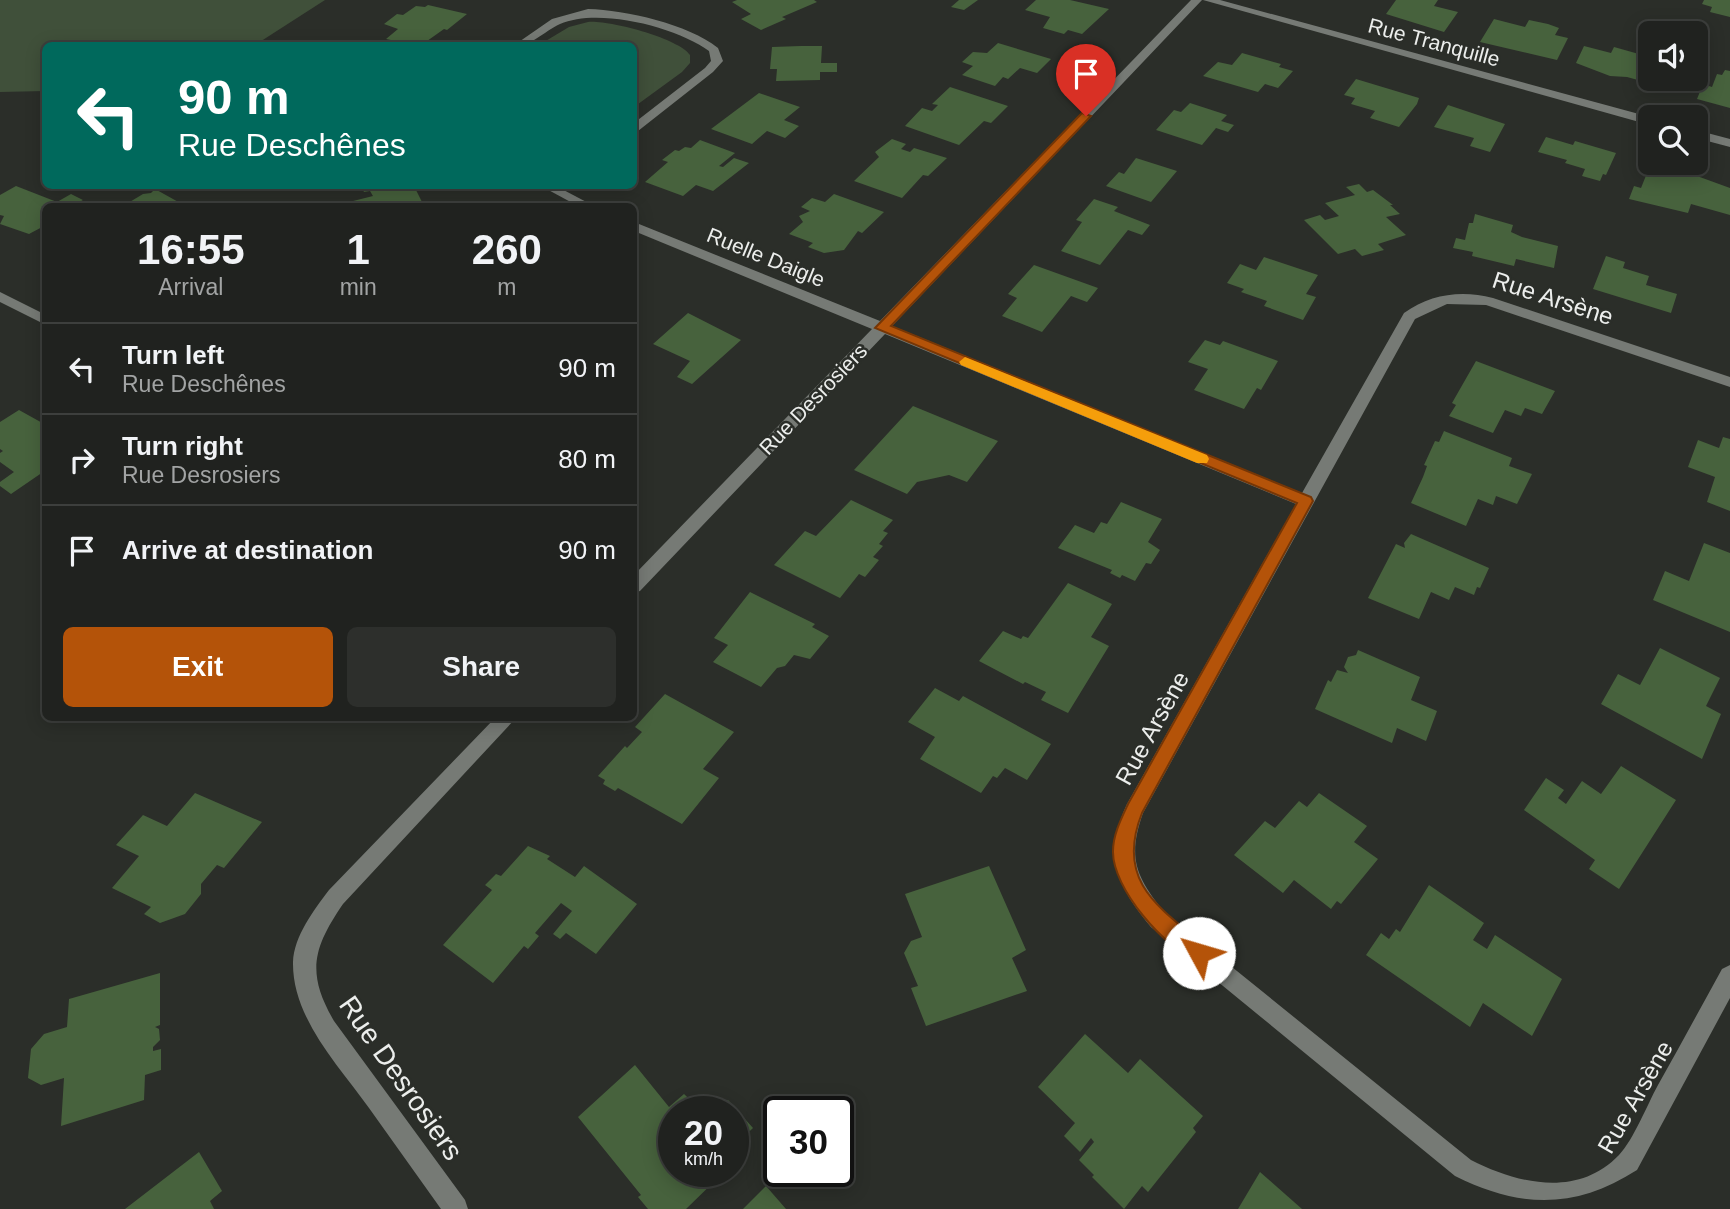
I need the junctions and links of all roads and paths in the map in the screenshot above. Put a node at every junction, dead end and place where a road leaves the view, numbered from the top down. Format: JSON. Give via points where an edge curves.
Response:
{"nodes":[{"id":1,"x":1197,"y":0,"type":"edge"},
{"id":2,"x":1208,"y":0,"type":"edge"},
{"id":3,"x":524,"y":42,"type":"edge"},
{"id":4,"x":1638,"y":118,"type":"edge"},
{"id":5,"x":637,"y":126,"type":"edge"},
{"id":6,"x":1708,"y":137,"type":"edge"},
{"id":7,"x":1730,"y":143,"type":"edge"},
{"id":8,"x":553,"y":189,"type":"edge"},
{"id":9,"x":581,"y":203,"type":"edge"},
{"id":10,"x":637,"y":227,"type":"edge"},
{"id":11,"x":0,"y":296,"type":"edge"},
{"id":12,"x":42,"y":319,"type":"edge"},
{"id":13,"x":882,"y":328,"type":"junction"},
{"id":14,"x":1730,"y":382,"type":"edge"},
{"id":15,"x":1305,"y":501,"type":"junction"},
{"id":16,"x":637,"y":583,"type":"edge"},
{"id":17,"x":504,"y":721,"type":"edge"},
{"id":18,"x":1730,"y":976,"type":"edge"},
{"id":19,"x":456,"y":1209,"type":"edge"}],
"edges":[{"from":1,"to":13,"type":"street","name":"Rue Desrosiers"},
{"from":2,"to":4,"type":"street","name":"Rue Tranquille"},
{"from":3,"to":5,"type":"street","via":[[561,19],[595,11],[625,15],[697,39],[714,50],[717,61],[709,70]]},
{"from":6,"to":7,"type":"street"},
{"from":8,"to":9,"type":"street"},
{"from":10,"to":13,"type":"street","name":"Ruelle Daigle"},
{"from":11,"to":12,"type":"street"},
{"from":13,"to":15,"type":"street","name":"Ruelle Daigle"},
{"from":13,"to":16,"type":"street","name":"Rue Desrosiers"},
{"from":14,"to":15,"type":"street","name":"Rue Arsène","via":[[1496,303],[1463,297],[1441,299],[1404,322]]},
{"from":15,"to":18,"type":"street","name":"Rue Arsène","via":[[1126,831],[1122,850],[1130,884],[1158,920],[1463,1168],[1513,1194],[1537,1198],[1586,1195],[1618,1175]]},
{"from":17,"to":19,"type":"street","name":"Rue Desrosiers","via":[[335,897],[318,921],[304,961],[308,991],[326,1029]]}]}
